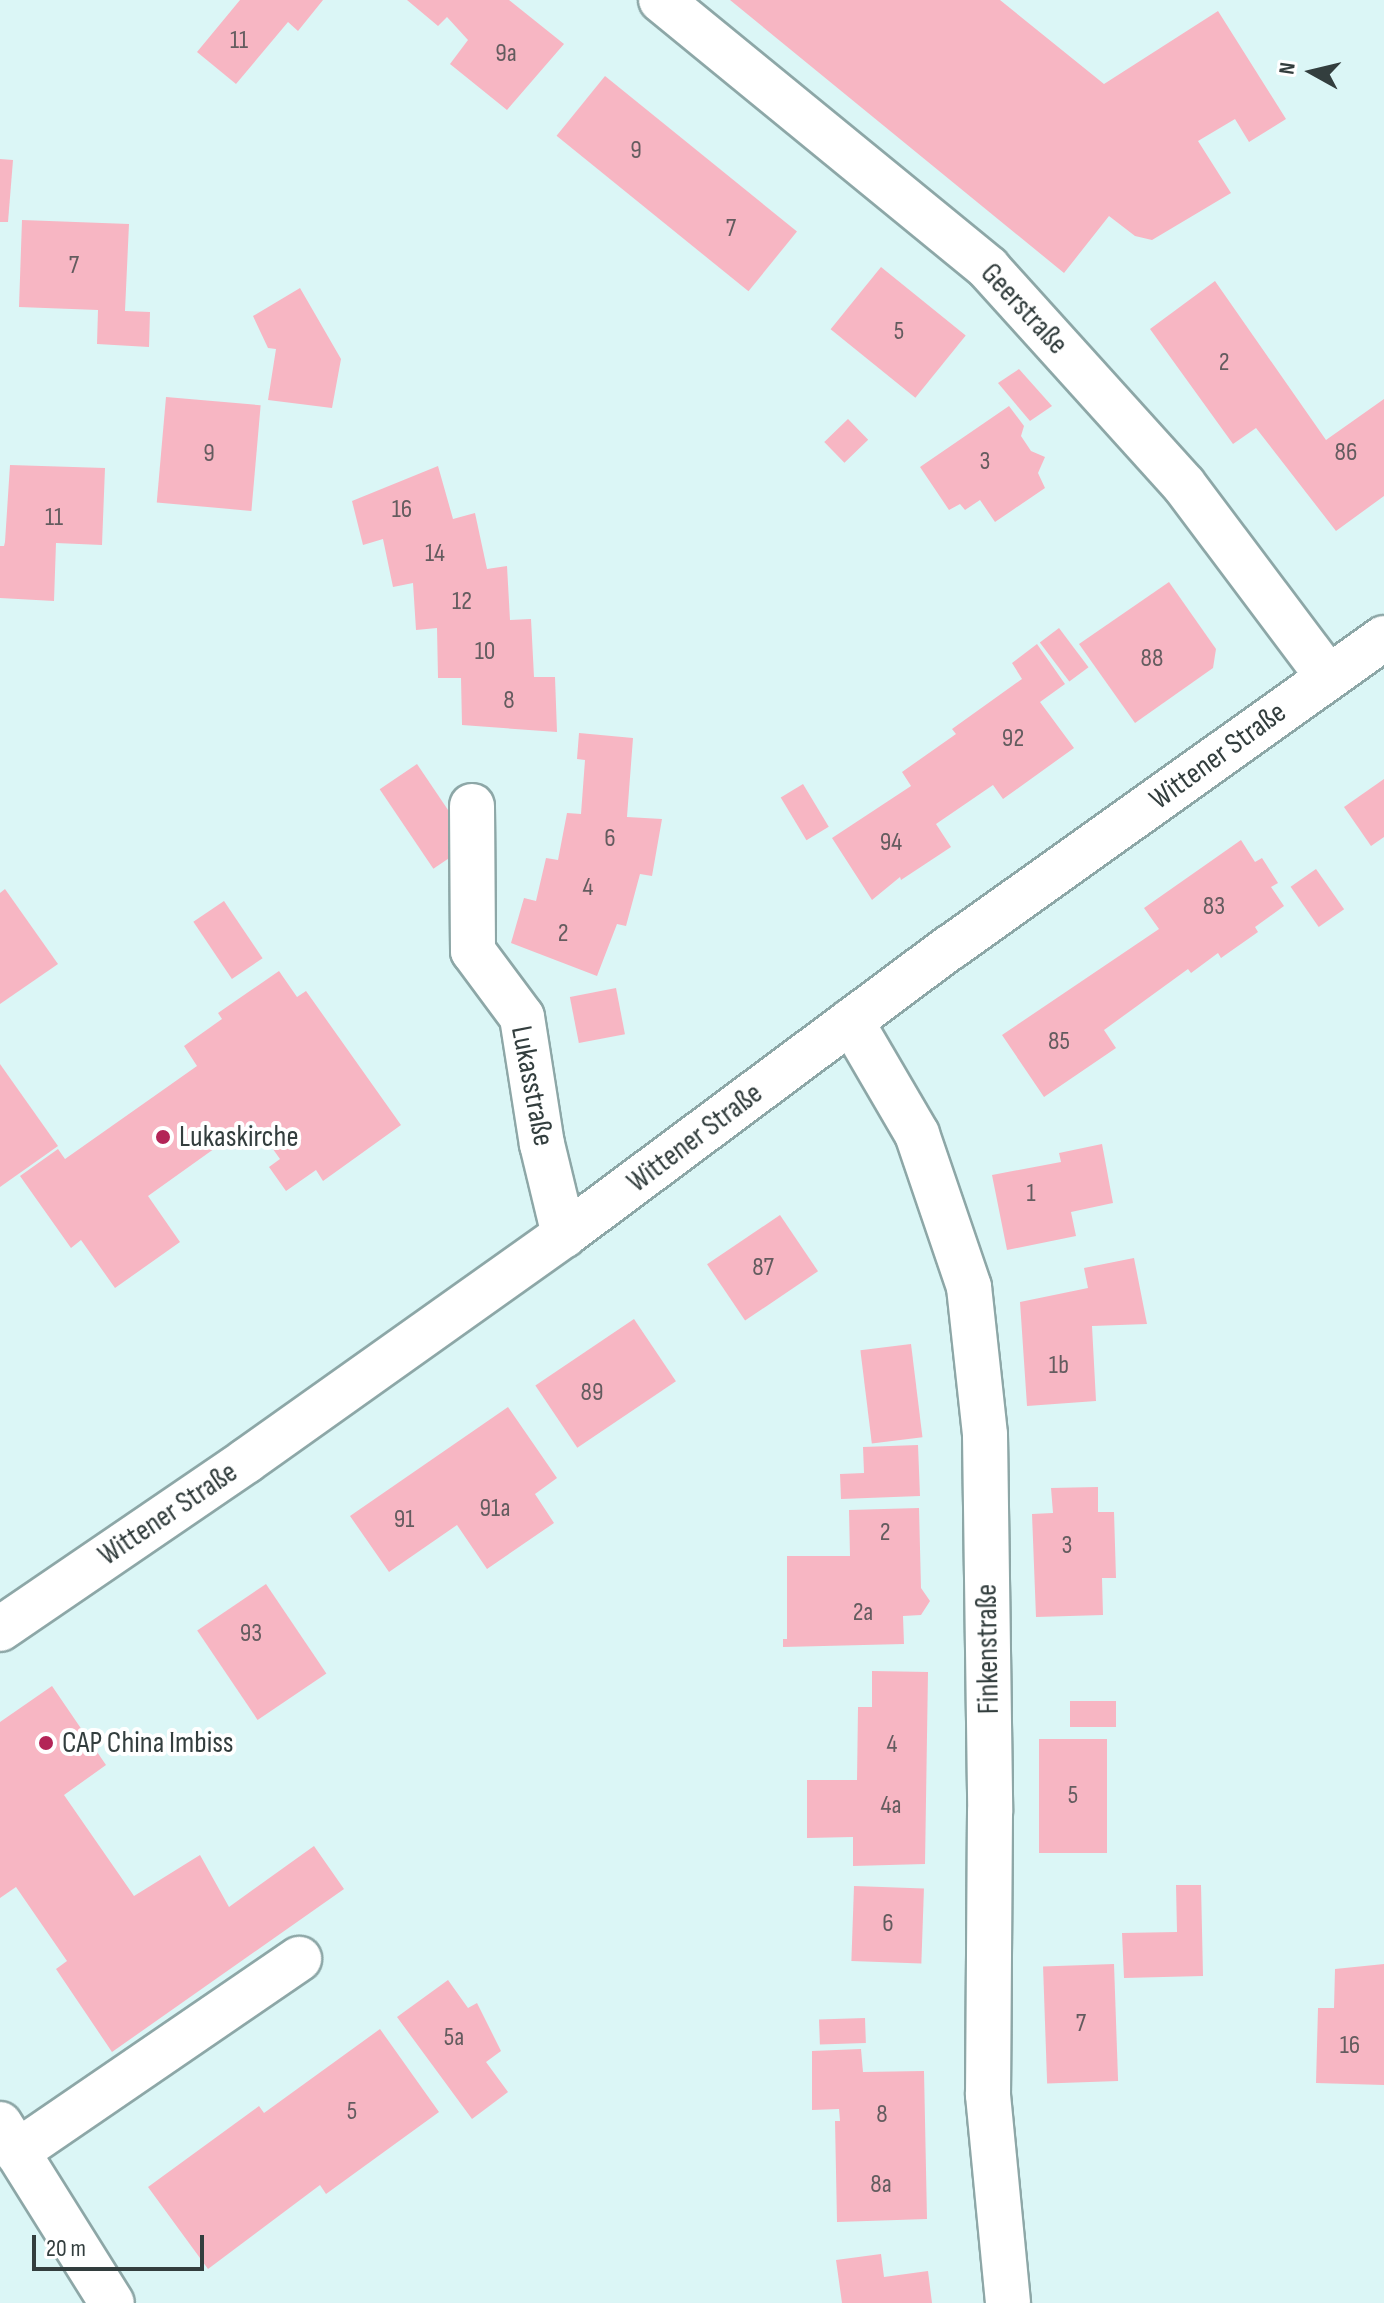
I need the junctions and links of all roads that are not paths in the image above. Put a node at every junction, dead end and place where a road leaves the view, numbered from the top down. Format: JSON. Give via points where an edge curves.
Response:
{"nodes":[{"id":1,"x":661,"y":0,"type":"edge"},
{"id":2,"x":1384,"y":638,"type":"edge"},
{"id":3,"x":1328,"y":677,"type":"junction"},
{"id":4,"x":472,"y":806,"type":"dead end"},
{"id":5,"x":851,"y":1021,"type":"junction"},
{"id":6,"x":564,"y":1235,"type":"junction"},
{"id":7,"x":0,"y":1629,"type":"edge"},
{"id":8,"x":299,"y":1959,"type":"dead end"},
{"id":9,"x":9,"y":2138,"type":"edge"},
{"id":10,"x":112,"y":2303,"type":"edge"},
{"id":11,"x":1008,"y":2303,"type":"edge"}],
"edges":[{"from":1,"to":3,"type":"street","name":"Geerstraße","via":[[988,268],[1184,485]]},
{"from":2,"to":3,"type":"street","name":"Wittener Straße"},
{"from":3,"to":5,"type":"street","name":"Wittener Straße"},
{"from":4,"to":6,"type":"street","name":"Lukasstraße","via":[[473,951],[522,1017],[542,1144]]},
{"from":5,"to":6,"type":"street","name":"Wittener Straße"},
{"from":5,"to":11,"type":"street","name":"Finkenstraße","via":[[917,1134],[969,1287],[985,1435],[988,2095]]},
{"from":6,"to":7,"type":"street","name":"Wittener Straße"},
{"from":8,"to":9,"type":"street"},
{"from":9,"to":10,"type":"street"}]}
